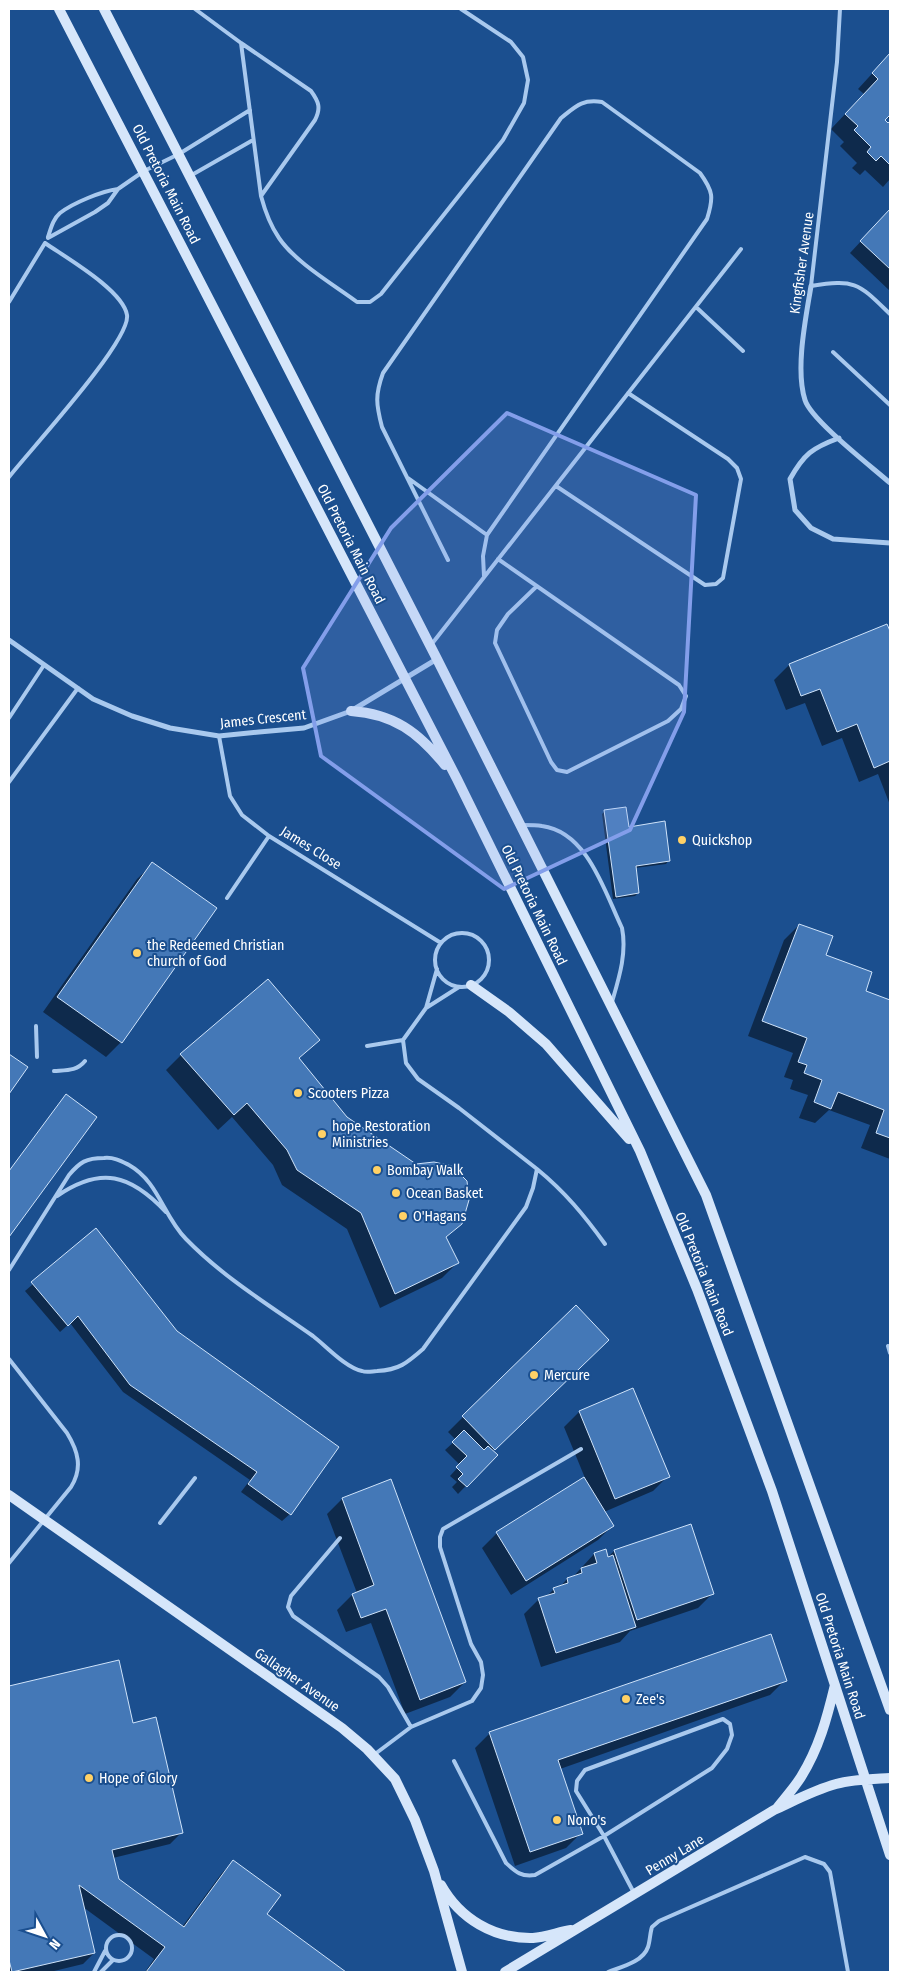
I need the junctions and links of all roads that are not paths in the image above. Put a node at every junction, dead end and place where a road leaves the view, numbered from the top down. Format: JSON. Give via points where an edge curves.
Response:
{"nodes":[{"id":1,"x":59,"y":9,"type":"edge"},
{"id":2,"x":104,"y":9,"type":"edge"},
{"id":3,"x":195,"y":9,"type":"edge"},
{"id":4,"x":461,"y":9,"type":"edge"},
{"id":5,"x":840,"y":9,"type":"edge"},
{"id":6,"x":242,"y":43,"type":"junction"},
{"id":7,"x":250,"y":110,"type":"junction"},
{"id":8,"x":253,"y":140,"type":"junction"},
{"id":9,"x":179,"y":154,"type":"junction"},
{"id":10,"x":144,"y":171,"type":"junction"},
{"id":11,"x":190,"y":176,"type":"junction"},
{"id":12,"x":118,"y":189,"type":"junction"},
{"id":13,"x":261,"y":196,"type":"junction"},
{"id":14,"x":48,"y":238,"type":"junction"},
{"id":15,"x":45,"y":243,"type":"junction"},
{"id":16,"x":742,"y":249,"type":"dead end"},
{"id":17,"x":812,"y":286,"type":"junction"},
{"id":18,"x":9,"y":302,"type":"edge"},
{"id":19,"x":696,"y":307,"type":"junction"},
{"id":20,"x":890,"y":314,"type":"edge"},
{"id":21,"x":743,"y":351,"type":"dead end"},
{"id":22,"x":833,"y":352,"type":"dead end"},
{"id":23,"x":628,"y":394,"type":"junction"},
{"id":24,"x":890,"y":405,"type":"edge"},
{"id":25,"x":839,"y":438,"type":"junction"},
{"id":26,"x":406,"y":476,"type":"junction"},
{"id":27,"x":9,"y":477,"type":"edge"},
{"id":28,"x":890,"y":483,"type":"edge"},
{"id":29,"x":556,"y":486,"type":"junction"},
{"id":30,"x":487,"y":535,"type":"junction"},
{"id":31,"x":890,"y":543,"type":"edge"},
{"id":32,"x":498,"y":559,"type":"junction"},
{"id":33,"x":448,"y":560,"type":"dead end"},
{"id":34,"x":484,"y":576,"type":"junction"},
{"id":35,"x":537,"y":586,"type":"junction"},
{"id":36,"x":9,"y":640,"type":"edge"},
{"id":37,"x":430,"y":645,"type":"junction"},
{"id":38,"x":437,"y":659,"type":"junction"},
{"id":39,"x":44,"y":664,"type":"junction"},
{"id":40,"x":405,"y":678,"type":"junction"},
{"id":41,"x":78,"y":688,"type":"junction"},
{"id":42,"x":351,"y":711,"type":"junction"},
{"id":43,"x":9,"y":718,"type":"edge"},
{"id":44,"x":219,"y":736,"type":"junction"},
{"id":45,"x":457,"y":779,"type":"junction"},
{"id":46,"x":9,"y":782,"type":"edge"},
{"id":47,"x":520,"y":825,"type":"junction"},
{"id":48,"x":270,"y":836,"type":"junction"},
{"id":49,"x":227,"y":898,"type":"dead end"},
{"id":50,"x":441,"y":943,"type":"junction"},
{"id":51,"x":437,"y":969,"type":"junction"},
{"id":52,"x":471,"y":985,"type":"junction"},
{"id":53,"x":459,"y":987,"type":"junction"},
{"id":54,"x":611,"y":1006,"type":"junction"},
{"id":55,"x":426,"y":1008,"type":"junction"},
{"id":56,"x":36,"y":1026,"type":"dead end"},
{"id":57,"x":403,"y":1040,"type":"junction"},
{"id":58,"x":367,"y":1046,"type":"dead end"},
{"id":59,"x":37,"y":1057,"type":"dead end"},
{"id":60,"x":85,"y":1061,"type":"dead end"},
{"id":61,"x":54,"y":1071,"type":"dead end"},
{"id":62,"x":640,"y":1152,"type":"junction"},
{"id":63,"x":537,"y":1169,"type":"junction"},
{"id":64,"x":55,"y":1198,"type":"junction"},
{"id":65,"x":169,"y":1216,"type":"junction"},
{"id":66,"x":605,"y":1244,"type":"dead end"},
{"id":67,"x":9,"y":1270,"type":"edge"},
{"id":68,"x":888,"y":1346,"type":"dead end"},
{"id":69,"x":890,"y":1352,"type":"edge"},
{"id":70,"x":9,"y":1359,"type":"edge"},
{"id":71,"x":581,"y":1449,"type":"dead end"},
{"id":72,"x":195,"y":1478,"type":"dead end"},
{"id":73,"x":9,"y":1495,"type":"edge"},
{"id":74,"x":44,"y":1520,"type":"junction"},
{"id":75,"x":160,"y":1522,"type":"dead end"},
{"id":76,"x":340,"y":1538,"type":"dead end"},
{"id":77,"x":9,"y":1563,"type":"edge"},
{"id":78,"x":834,"y":1685,"type":"junction"},
{"id":79,"x":890,"y":1710,"type":"edge"},
{"id":80,"x":411,"y":1727,"type":"junction"},
{"id":81,"x":373,"y":1755,"type":"junction"},
{"id":82,"x":454,"y":1761,"type":"dead end"},
{"id":83,"x":890,"y":1778,"type":"edge"},
{"id":84,"x":867,"y":1779,"type":"junction"},
{"id":85,"x":774,"y":1810,"type":"junction"},
{"id":86,"x":604,"y":1836,"type":"junction"},
{"id":87,"x":890,"y":1855,"type":"edge"},
{"id":88,"x":434,"y":1871,"type":"junction"},
{"id":89,"x":636,"y":1895,"type":"junction"},
{"id":90,"x":580,"y":1928,"type":"junction"},
{"id":91,"x":105,"y":1951,"type":"junction"},
{"id":92,"x":113,"y":1960,"type":"junction"},
{"id":93,"x":94,"y":1972,"type":"edge"},
{"id":94,"x":101,"y":1972,"type":"edge"},
{"id":95,"x":462,"y":1972,"type":"edge"},
{"id":96,"x":505,"y":1972,"type":"edge"},
{"id":97,"x":608,"y":1972,"type":"edge"},
{"id":98,"x":848,"y":1972,"type":"edge"}],
"edges":[{"from":1,"to":10,"type":"main road","name":"Old Pretoria Main Road"},
{"from":2,"to":9,"type":"main road","name":"Old Pretoria Main Road"},
{"from":3,"to":6,"type":"lane"},
{"from":4,"to":13,"type":"lane","via":[[511,42],[523,57],[528,80],[524,103],[503,140],[380,294],[370,302],[357,302],[297,257],[280,240],[268,220]]},
{"from":5,"to":17,"type":"lane","name":"Kingfisher Avenue"},
{"from":6,"to":7,"type":"lane"},
{"from":6,"to":13,"type":"lane","via":[[311,91],[320,111]]},
{"from":7,"to":8,"type":"lane"},
{"from":7,"to":9,"type":"lane"},
{"from":8,"to":11,"type":"lane"},
{"from":8,"to":13,"type":"lane"},
{"from":9,"to":10,"type":"lane"},
{"from":9,"to":11,"type":"main road","name":"Old Pretoria Main Road"},
{"from":10,"to":12,"type":"lane"},
{"from":10,"to":40,"type":"main road","name":"Old Pretoria Main Road"},
{"from":11,"to":37,"type":"main road","name":"Old Pretoria Main Road"},
{"from":12,"to":14,"type":"lane","via":[[108,203]]},
{"from":12,"to":14,"type":"lane","via":[[104,191],[60,213]]},
{"from":14,"to":15,"type":"lane"},
{"from":15,"to":18,"type":"lane"},
{"from":15,"to":27,"type":"lane","via":[[108,288],[127,316],[124,329],[104,363]]},
{"from":16,"to":19,"type":"lane"},
{"from":17,"to":20,"type":"lane","via":[[838,282],[856,284]]},
{"from":17,"to":25,"type":"street","name":"Kingfisher Avenue","via":[[802,338],[805,401],[820,422]]},
{"from":19,"to":21,"type":"lane"},
{"from":19,"to":23,"type":"lane"},
{"from":22,"to":24,"type":"lane"},
{"from":23,"to":29,"type":"lane"},
{"from":23,"to":29,"type":"lane","via":[[737,468],[741,479],[722,578],[716,584],[704,585]]},
{"from":25,"to":28,"type":"street","name":"Kingfisher Avenue"},
{"from":25,"to":31,"type":"street","via":[[818,446],[798,464],[790,479],[795,510],[811,528],[833,539]]},
{"from":26,"to":30,"type":"lane"},
{"from":26,"to":30,"type":"lane","via":[[382,427],[378,410],[377,391],[383,373],[561,118],[589,100],[602,102],[700,173],[711,188],[712,204],[707,219]]},
{"from":26,"to":33,"type":"lane"},
{"from":29,"to":32,"type":"lane"},
{"from":30,"to":34,"type":"lane"},
{"from":32,"to":34,"type":"lane"},
{"from":32,"to":35,"type":"lane"},
{"from":34,"to":37,"type":"lane"},
{"from":35,"to":35,"type":"lane","via":[[679,685],[686,696],[681,709],[668,722],[567,772],[557,770],[496,643],[497,630],[502,622]]},
{"from":36,"to":39,"type":"street","name":"James Crescent"},
{"from":37,"to":38,"type":"main road","name":"Old Pretoria Main Road"},
{"from":38,"to":40,"type":"street","name":"James Crescent"},
{"from":38,"to":47,"type":"main road","name":"Old Pretoria Main Road"},
{"from":39,"to":41,"type":"street","name":"James Crescent"},
{"from":39,"to":43,"type":"lane"},
{"from":40,"to":42,"type":"street","name":"James Crescent"},
{"from":40,"to":45,"type":"main road","name":"Old Pretoria Main Road"},
{"from":41,"to":44,"type":"street","name":"James Crescent","via":[[106,705],[150,722]]},
{"from":41,"to":46,"type":"lane"},
{"from":42,"to":44,"type":"street","name":"James Crescent","via":[[304,728]]},
{"from":42,"to":45,"type":"main road","via":[[376,714],[400,724],[421,740]]},
{"from":44,"to":48,"type":"lane","name":"James Close","via":[[235,807]]},
{"from":45,"to":62,"type":"main road","name":"Old Pretoria Main Road"},
{"from":47,"to":54,"type":"main road","name":"Old Pretoria Main Road"},
{"from":47,"to":54,"type":"lane","via":[[552,828],[574,841],[586,854],[622,928],[625,941]]},
{"from":48,"to":49,"type":"lane"},
{"from":48,"to":50,"type":"lane","name":"James Close"},
{"from":50,"to":51,"type":"lane","via":[[435,960]]},
{"from":50,"to":52,"type":"lane","via":[[456,933],[464,933],[473,934],[486,946],[489,954],[487,972]]},
{"from":51,"to":53,"type":"lane","via":[[445,981]]},
{"from":51,"to":55,"type":"lane"},
{"from":52,"to":53,"type":"lane"},
{"from":52,"to":62,"type":"main road","via":[[546,1044]]},
{"from":53,"to":55,"type":"lane"},
{"from":54,"to":79,"type":"main road","name":"Old Pretoria Main Road","via":[[706,1195]]},
{"from":55,"to":57,"type":"lane"},
{"from":56,"to":59,"type":"lane"},
{"from":57,"to":58,"type":"lane"},
{"from":57,"to":63,"type":"lane","via":[[406,1062],[418,1079]]},
{"from":60,"to":61,"type":"lane","via":[[75,1069]]},
{"from":62,"to":78,"type":"main road","name":"Old Pretoria Main Road","via":[[697,1289],[772,1491]]},
{"from":63,"to":65,"type":"lane","via":[[526,1207],[429,1341],[407,1363],[390,1370],[363,1372],[353,1368],[208,1260],[184,1238]]},
{"from":63,"to":66,"type":"lane","via":[[579,1208]]},
{"from":64,"to":65,"type":"lane","via":[[85,1180],[107,1177],[142,1190]]},
{"from":64,"to":65,"type":"lane","via":[[77,1165],[85,1160],[113,1158],[149,1180]]},
{"from":64,"to":67,"type":"lane"},
{"from":68,"to":69,"type":"lane"},
{"from":70,"to":74,"type":"lane","via":[[67,1433],[78,1456],[76,1479]]},
{"from":71,"to":80,"type":"lane","via":[[443,1529],[440,1548],[471,1644],[481,1662],[481,1688],[465,1705]]},
{"from":72,"to":75,"type":"lane"},
{"from":73,"to":74,"type":"main road","name":"Gallagher Avenue"},
{"from":74,"to":77,"type":"lane"},
{"from":74,"to":81,"type":"main road","name":"Gallagher Avenue","via":[[342,1728]]},
{"from":76,"to":80,"type":"lane","via":[[291,1596],[288,1607],[293,1616],[379,1677]]},
{"from":78,"to":84,"type":"main road","name":"Old Pretoria Main Road"},
{"from":78,"to":85,"type":"main road","via":[[826,1723],[816,1748],[800,1778]]},
{"from":80,"to":81,"type":"lane"},
{"from":81,"to":88,"type":"main road","name":"Gallagher Avenue","via":[[395,1779]]},
{"from":82,"to":86,"type":"lane","via":[[506,1863],[516,1872],[525,1876],[535,1875]]},
{"from":83,"to":84,"type":"main road","name":"Penny Lane"},
{"from":84,"to":85,"type":"main road","name":"Penny Lane","via":[[816,1790]]},
{"from":84,"to":87,"type":"main road","name":"Old Pretoria Main Road"},
{"from":85,"to":89,"type":"main road","name":"Penny Lane"},
{"from":86,"to":86,"type":"lane","via":[[576,1792],[578,1780],[585,1770],[723,1719],[730,1724],[732,1735],[727,1749],[712,1768]]},
{"from":86,"to":89,"type":"lane"},
{"from":88,"to":90,"type":"main road","via":[[449,1899],[472,1921],[497,1933],[533,1938]]},
{"from":88,"to":95,"type":"main road","name":"Gallagher Avenue"},
{"from":89,"to":90,"type":"main road","name":"Penny Lane"},
{"from":90,"to":96,"type":"main road","name":"Penny Lane"},
{"from":91,"to":92,"type":"lane"},
{"from":91,"to":92,"type":"lane","via":[[108,1939],[113,1936],[124,1935],[129,1939],[132,1950],[129,1956],[125,1960]]},
{"from":91,"to":93,"type":"lane"},
{"from":92,"to":94,"type":"lane"},
{"from":97,"to":98,"type":"lane","via":[[644,1954],[652,1927],[659,1921],[805,1857],[824,1864],[830,1872]]}]}
